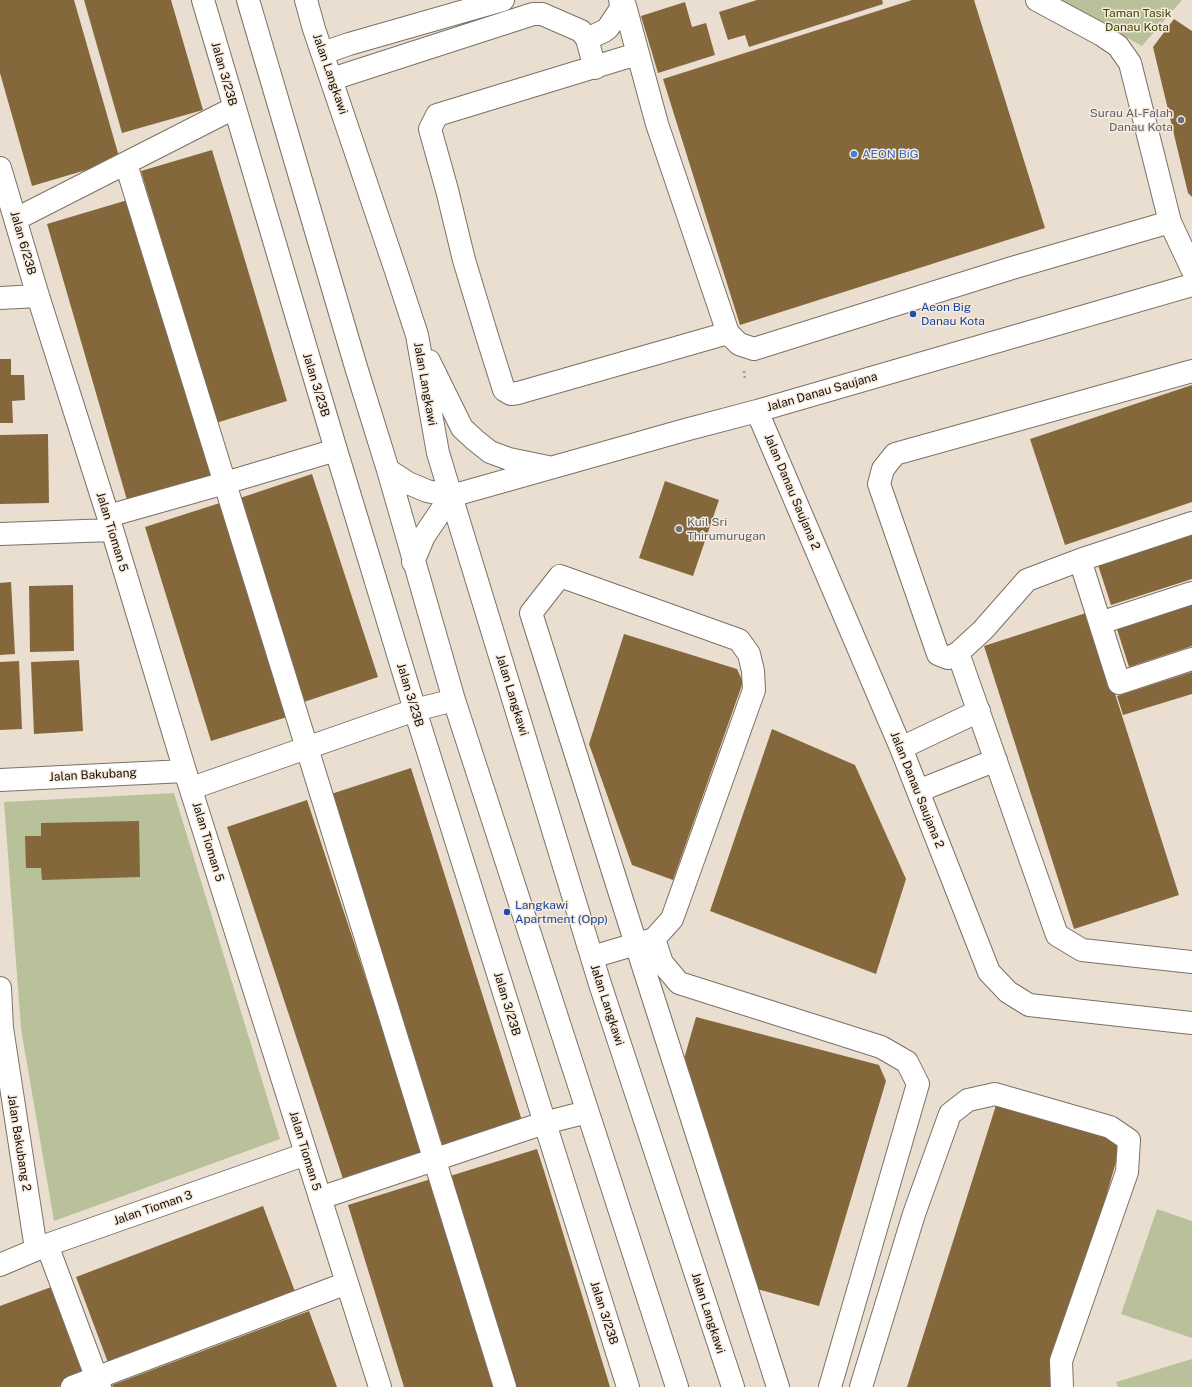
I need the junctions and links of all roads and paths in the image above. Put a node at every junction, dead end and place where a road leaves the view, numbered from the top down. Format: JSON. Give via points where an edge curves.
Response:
{"nodes":[{"id":1,"x":203,"y":0,"type":"edge"},
{"id":2,"x":248,"y":0,"type":"edge"},
{"id":3,"x":306,"y":0,"type":"edge"},
{"id":4,"x":503,"y":0,"type":"edge"},
{"id":5,"x":1036,"y":0,"type":"edge"},
{"id":6,"x":621,"y":1,"type":"edge"},
{"id":7,"x":476,"y":4,"type":"edge"},
{"id":8,"x":587,"y":39,"type":"junction"},
{"id":9,"x":323,"y":52,"type":"junction"},
{"id":10,"x":637,"y":54,"type":"junction"},
{"id":11,"x":595,"y":68,"type":"junction"},
{"id":12,"x":332,"y":79,"type":"junction"},
{"id":13,"x":234,"y":108,"type":"junction"},
{"id":14,"x":126,"y":164,"type":"junction"},
{"id":15,"x":0,"y":168,"type":"edge"},
{"id":16,"x":16,"y":219,"type":"junction"},
{"id":17,"x":1170,"y":222,"type":"junction"},
{"id":18,"x":1192,"y":269,"type":"edge"},
{"id":19,"x":1192,"y":285,"type":"edge"},
{"id":20,"x":38,"y":296,"type":"junction"},
{"id":21,"x":0,"y":298,"type":"edge"},
{"id":22,"x":728,"y":333,"type":"junction"},
{"id":23,"x":416,"y":335,"type":"junction"},
{"id":24,"x":1192,"y":371,"type":"edge"},
{"id":25,"x":744,"y":372,"type":"dead end"},
{"id":26,"x":745,"y":380,"type":"dead end"},
{"id":27,"x":757,"y":411,"type":"junction"},
{"id":28,"x":336,"y":450,"type":"junction"},
{"id":29,"x":551,"y":468,"type":"junction"},
{"id":30,"x":388,"y":470,"type":"junction"},
{"id":31,"x":225,"y":483,"type":"junction"},
{"id":32,"x":451,"y":496,"type":"junction"},
{"id":33,"x":110,"y":523,"type":"junction"},
{"id":34,"x":1192,"y":523,"type":"edge"},
{"id":35,"x":0,"y":534,"type":"edge"},
{"id":36,"x":1080,"y":560,"type":"junction"},
{"id":37,"x":413,"y":562,"type":"junction"},
{"id":38,"x":1192,"y":592,"type":"edge"},
{"id":39,"x":1100,"y":623,"type":"junction"},
{"id":40,"x":958,"y":653,"type":"junction"},
{"id":41,"x":1192,"y":659,"type":"edge"},
{"id":42,"x":454,"y":700,"type":"junction"},
{"id":43,"x":415,"y":710,"type":"junction"},
{"id":44,"x":979,"y":711,"type":"junction"},
{"id":45,"x":306,"y":747,"type":"junction"},
{"id":46,"x":901,"y":748,"type":"junction"},
{"id":47,"x":996,"y":760,"type":"junction"},
{"id":48,"x":188,"y":779,"type":"junction"},
{"id":49,"x":0,"y":780,"type":"edge"},
{"id":50,"x":918,"y":791,"type":"junction"},
{"id":51,"x":645,"y":942,"type":"junction"},
{"id":52,"x":592,"y":956,"type":"junction"},
{"id":53,"x":1192,"y":962,"type":"edge"},
{"id":54,"x":0,"y":988,"type":"edge"},
{"id":55,"x":1192,"y":1023,"type":"edge"},
{"id":56,"x":1,"y":1028,"type":"edge"},
{"id":57,"x":587,"y":1112,"type":"junction"},
{"id":58,"x":544,"y":1124,"type":"junction"},
{"id":59,"x":306,"y":1154,"type":"junction"},
{"id":60,"x":434,"y":1161,"type":"junction"},
{"id":61,"x":320,"y":1198,"type":"junction"},
{"id":62,"x":41,"y":1247,"type":"junction"},
{"id":63,"x":0,"y":1265,"type":"edge"},
{"id":64,"x":347,"y":1283,"type":"junction"},
{"id":65,"x":98,"y":1382,"type":"edge"},
{"id":66,"x":72,"y":1387,"type":"edge"},
{"id":67,"x":380,"y":1387,"type":"edge"},
{"id":68,"x":505,"y":1387,"type":"edge"},
{"id":69,"x":628,"y":1387,"type":"edge"},
{"id":70,"x":677,"y":1387,"type":"edge"},
{"id":71,"x":733,"y":1387,"type":"edge"},
{"id":72,"x":778,"y":1387,"type":"edge"},
{"id":73,"x":830,"y":1387,"type":"edge"},
{"id":74,"x":861,"y":1387,"type":"edge"},
{"id":75,"x":1062,"y":1387,"type":"edge"}],
"edges":[{"from":1,"to":13,"type":"street","name":"Jalan 3/23B"},
{"from":2,"to":30,"type":"street"},
{"from":3,"to":9,"type":"street","name":"Jalan Langkawi"},
{"from":4,"to":7,"type":"street"},
{"from":5,"to":17,"type":"street","via":[[1102,35],[1118,46],[1130,63]]},
{"from":6,"to":8,"type":"street","via":[[620,10],[608,28]]},
{"from":6,"to":10,"type":"street","via":[[625,6]]},
{"from":7,"to":9,"type":"street"},
{"from":8,"to":11,"type":"street"},
{"from":8,"to":12,"type":"street","via":[[581,31],[542,14],[533,14]]},
{"from":9,"to":12,"type":"street","name":"Jalan Langkawi"},
{"from":10,"to":11,"type":"street"},
{"from":10,"to":22,"type":"street","via":[[657,124]]},
{"from":11,"to":22,"type":"street","via":[[437,115],[430,129],[464,260],[504,390],[511,394],[518,393]]},
{"from":12,"to":23,"type":"street","name":"Jalan Langkawi"},
{"from":13,"to":14,"type":"street"},
{"from":13,"to":28,"type":"street","name":"Jalan 3/23B"},
{"from":14,"to":16,"type":"street"},
{"from":14,"to":31,"type":"street"},
{"from":15,"to":16,"type":"street","name":"Jalan 6/23B"},
{"from":16,"to":20,"type":"street","name":"Jalan 6/23B"},
{"from":17,"to":18,"type":"street"},
{"from":17,"to":22,"type":"street","via":[[1012,268],[754,349],[738,344]]},
{"from":19,"to":27,"type":"street","name":"Jalan Danau Saujana"},
{"from":20,"to":21,"type":"street"},
{"from":20,"to":33,"type":"street","name":"Jalan Tioman 5"},
{"from":23,"to":29,"type":"street","via":[[462,428],[490,452]]},
{"from":23,"to":32,"type":"street","name":"Jalan Langkawi","via":[[438,453]]},
{"from":24,"to":40,"type":"street","via":[[895,454],[882,470],[879,484],[938,654],[948,658]]},
{"from":25,"to":26,"type":"path"},
{"from":27,"to":29,"type":"street","name":"Jalan Danau Saujana"},
{"from":27,"to":46,"type":"street","name":"Jalan Danau Saujana 2"},
{"from":28,"to":31,"type":"street"},
{"from":28,"to":43,"type":"street","name":"Jalan 3/23B"},
{"from":29,"to":32,"type":"street","name":"Jalan Danau Saujana"},
{"from":30,"to":32,"type":"street","via":[[421,489]]},
{"from":30,"to":37,"type":"street"},
{"from":31,"to":33,"type":"street"},
{"from":31,"to":45,"type":"street"},
{"from":32,"to":37,"type":"street","via":[[424,536]]},
{"from":32,"to":52,"type":"street","name":"Jalan Langkawi"},
{"from":33,"to":35,"type":"street"},
{"from":33,"to":48,"type":"street","name":"Jalan Tioman 5"},
{"from":34,"to":36,"type":"street"},
{"from":36,"to":39,"type":"street"},
{"from":36,"to":40,"type":"street","via":[[1027,580],[983,630]]},
{"from":37,"to":42,"type":"street"},
{"from":38,"to":39,"type":"street"},
{"from":39,"to":41,"type":"street","via":[[1119,683]]},
{"from":40,"to":44,"type":"street"},
{"from":42,"to":43,"type":"street","name":"Jalan Bakubang"},
{"from":42,"to":57,"type":"street"},
{"from":43,"to":45,"type":"street","name":"Jalan Bakubang"},
{"from":43,"to":58,"type":"street","name":"Jalan 3/23B"},
{"from":44,"to":46,"type":"street"},
{"from":44,"to":47,"type":"street"},
{"from":45,"to":48,"type":"street","name":"Jalan Bakubang"},
{"from":45,"to":60,"type":"street"},
{"from":46,"to":50,"type":"street","name":"Jalan Danau Saujana 2"},
{"from":47,"to":50,"type":"street"},
{"from":47,"to":53,"type":"street","via":[[1057,935],[1082,950]]},
{"from":48,"to":49,"type":"street","name":"Jalan Bakubang"},
{"from":48,"to":59,"type":"street","name":"Jalan Tioman 5"},
{"from":50,"to":55,"type":"street","name":"Jalan Danau Saujana 2","via":[[989,972],[1008,992],[1029,1005]]},
{"from":51,"to":51,"type":"street","via":[[531,613],[560,576],[739,640],[749,654],[753,671],[754,690],[672,919]]},
{"from":51,"to":52,"type":"street"},
{"from":51,"to":72,"type":"street"},
{"from":51,"to":73,"type":"street","via":[[680,983],[881,1047],[907,1062],[918,1084]]},
{"from":52,"to":71,"type":"street","name":"Jalan Langkawi"},
{"from":54,"to":56,"type":"street","name":"Jalan Bakubang 2"},
{"from":56,"to":62,"type":"street","name":"Jalan Bakubang 2"},
{"from":57,"to":58,"type":"street"},
{"from":57,"to":70,"type":"street"},
{"from":58,"to":60,"type":"street"},
{"from":58,"to":69,"type":"street","name":"Jalan 3/23B"},
{"from":59,"to":61,"type":"street","name":"Jalan Tioman 5"},
{"from":59,"to":62,"type":"street","name":"Jalan Tioman 3"},
{"from":60,"to":61,"type":"street"},
{"from":60,"to":68,"type":"street"},
{"from":61,"to":64,"type":"street","name":"Jalan Tioman 5"},
{"from":62,"to":63,"type":"street","name":"Jalan Tioman 3"},
{"from":62,"to":65,"type":"street","name":"Jalan Bakubang 2"},
{"from":64,"to":65,"type":"street"},
{"from":64,"to":67,"type":"street","name":"Jalan Tioman 5"},
{"from":65,"to":66,"type":"street"},
{"from":74,"to":75,"type":"street","via":[[914,1214],[950,1114],[968,1100],[995,1094],[1110,1127],[1129,1140],[1127,1172],[1062,1362]]}]}
